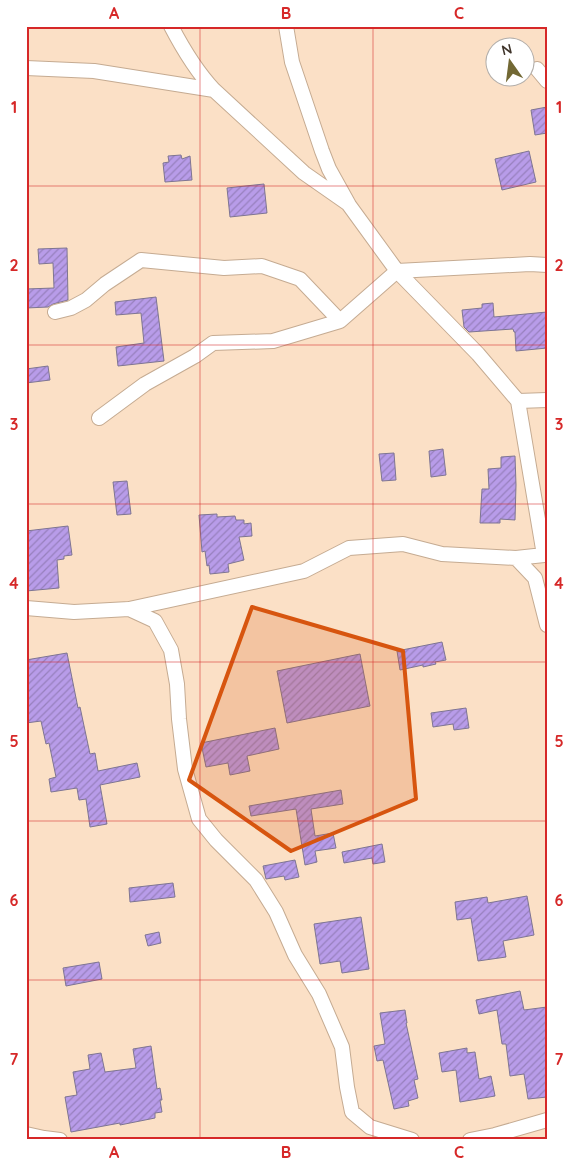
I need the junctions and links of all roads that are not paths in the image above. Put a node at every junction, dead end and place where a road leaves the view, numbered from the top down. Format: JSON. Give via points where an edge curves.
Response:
{"nodes":[{"id":1,"x":171,"y":26,"type":"edge"},
{"id":2,"x":286,"y":26,"type":"edge"},
{"id":3,"x":26,"y":68,"type":"edge"},
{"id":4,"x":537,"y":70,"type":"dead end"},
{"id":5,"x":547,"y":81,"type":"edge"},
{"id":6,"x":214,"y":90,"type":"junction"},
{"id":7,"x":350,"y":205,"type":"junction"},
{"id":8,"x":547,"y":265,"type":"edge"},
{"id":9,"x":397,"y":272,"type":"junction"},
{"id":10,"x":55,"y":312,"type":"dead end"},
{"id":11,"x":340,"y":321,"type":"junction"},
{"id":12,"x":547,"y":400,"type":"edge"},
{"id":13,"x":518,"y":401,"type":"junction"},
{"id":14,"x":99,"y":418,"type":"dead end"},
{"id":15,"x":545,"y":555,"type":"edge"},
{"id":16,"x":516,"y":558,"type":"junction"},
{"id":17,"x":26,"y":608,"type":"edge"},
{"id":18,"x":130,"y":608,"type":"junction"},
{"id":19,"x":547,"y":625,"type":"edge"},
{"id":20,"x":547,"y":1120,"type":"edge"},
{"id":21,"x":26,"y":1134,"type":"edge"},
{"id":22,"x":40,"y":1139,"type":"edge"},
{"id":23,"x":60,"y":1140,"type":"edge"},
{"id":24,"x":412,"y":1140,"type":"edge"},
{"id":25,"x":470,"y":1140,"type":"edge"}],
"edges":[{"from":1,"to":6,"type":"street","via":[[183,50]]},
{"from":2,"to":7,"type":"street","via":[[292,62],[322,151]]},
{"from":3,"to":6,"type":"street","via":[[94,71]]},
{"from":4,"to":5,"type":"street"},
{"from":6,"to":7,"type":"street","via":[[304,173]]},
{"from":7,"to":9,"type":"street"},
{"from":8,"to":9,"type":"street"},
{"from":9,"to":11,"type":"street"},
{"from":9,"to":13,"type":"street","via":[[478,354]]},
{"from":10,"to":11,"type":"street","via":[[86,300],[141,260],[224,268],[262,266],[300,279]]},
{"from":11,"to":14,"type":"street","via":[[274,342],[213,343],[145,384]]},
{"from":12,"to":13,"type":"street"},
{"from":13,"to":15,"type":"street"},
{"from":15,"to":16,"type":"street"},
{"from":16,"to":18,"type":"street","via":[[442,554],[403,544],[349,548],[304,571]]},
{"from":16,"to":19,"type":"street","via":[[535,578]]},
{"from":17,"to":18,"type":"street","via":[[74,612]]},
{"from":18,"to":24,"type":"street","via":[[155,621],[171,650],[185,769],[199,819],[256,880],[319,994],[342,1047],[352,1112],[370,1127]]},
{"from":20,"to":25,"type":"street"},
{"from":21,"to":22,"type":"street"},
{"from":22,"to":23,"type":"street"}]}
